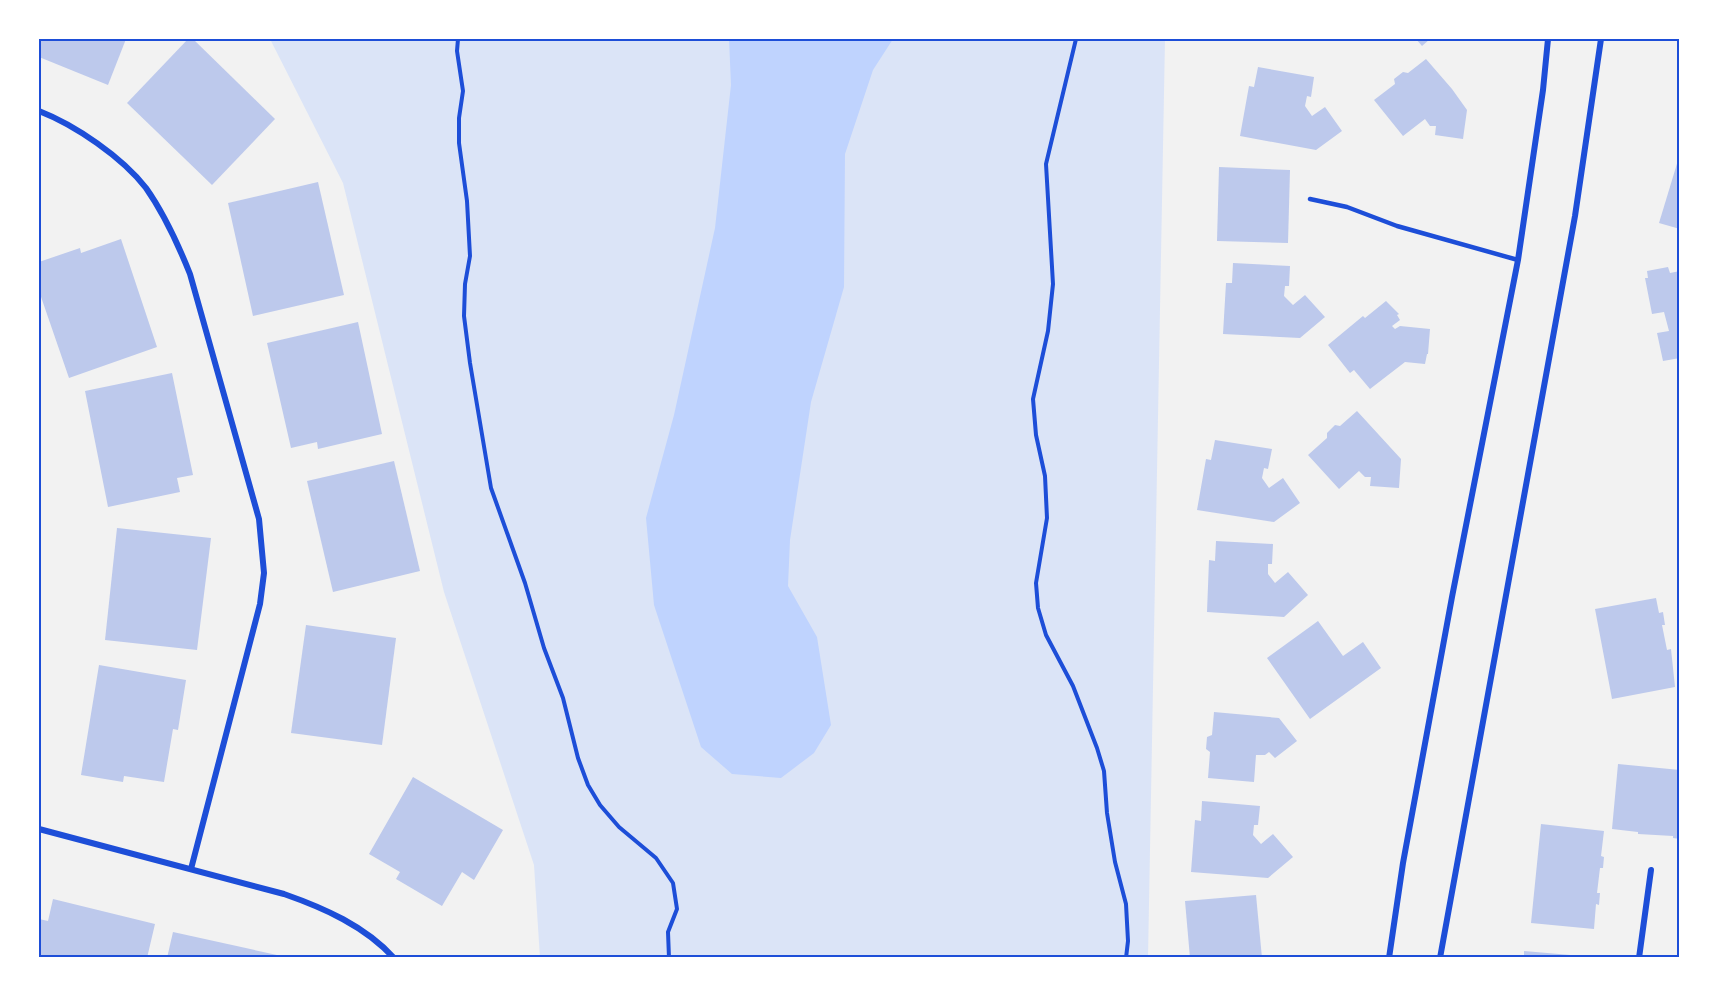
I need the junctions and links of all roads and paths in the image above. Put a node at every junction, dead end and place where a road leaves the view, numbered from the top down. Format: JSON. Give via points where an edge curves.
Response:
{"nodes":[{"id":1,"x":458,"y":39,"type":"edge"},
{"id":2,"x":1076,"y":39,"type":"edge"},
{"id":3,"x":1548,"y":39,"type":"edge"},
{"id":4,"x":1601,"y":39,"type":"edge"},
{"id":5,"x":39,"y":111,"type":"edge"},
{"id":6,"x":1310,"y":199,"type":"dead end"},
{"id":7,"x":1518,"y":260,"type":"junction"},
{"id":8,"x":39,"y":829,"type":"edge"},
{"id":9,"x":190,"y":869,"type":"junction"},
{"id":10,"x":1651,"y":870,"type":"dead end"},
{"id":11,"x":394,"y":958,"type":"edge"},
{"id":12,"x":669,"y":958,"type":"edge"},
{"id":13,"x":1126,"y":958,"type":"edge"},
{"id":14,"x":1389,"y":958,"type":"edge"},
{"id":15,"x":1440,"y":958,"type":"edge"},
{"id":16,"x":1639,"y":958,"type":"edge"}],
"edges":[{"from":1,"to":12,"type":"path","via":[[463,91],[459,143],[470,256],[464,316],[491,488],[563,698],[588,785],[619,827],[656,858],[673,884],[678,909],[668,932]]},
{"from":2,"to":13,"type":"path","via":[[1046,164],[1053,284],[1048,331],[1033,399],[1047,518],[1036,583],[1046,635],[1073,686],[1104,771],[1115,862],[1126,904]]},
{"from":3,"to":7,"type":"street"},
{"from":4,"to":15,"type":"street","via":[[1575,216]]},
{"from":5,"to":9,"type":"street","via":[[77,130],[124,165],[161,211],[190,274],[260,519],[264,573],[260,604]]},
{"from":6,"to":7,"type":"lane"},
{"from":7,"to":14,"type":"street","via":[[1447,620]]},
{"from":8,"to":9,"type":"street"},
{"from":9,"to":11,"type":"street","via":[[315,905],[369,935]]},
{"from":10,"to":16,"type":"street"}]}
